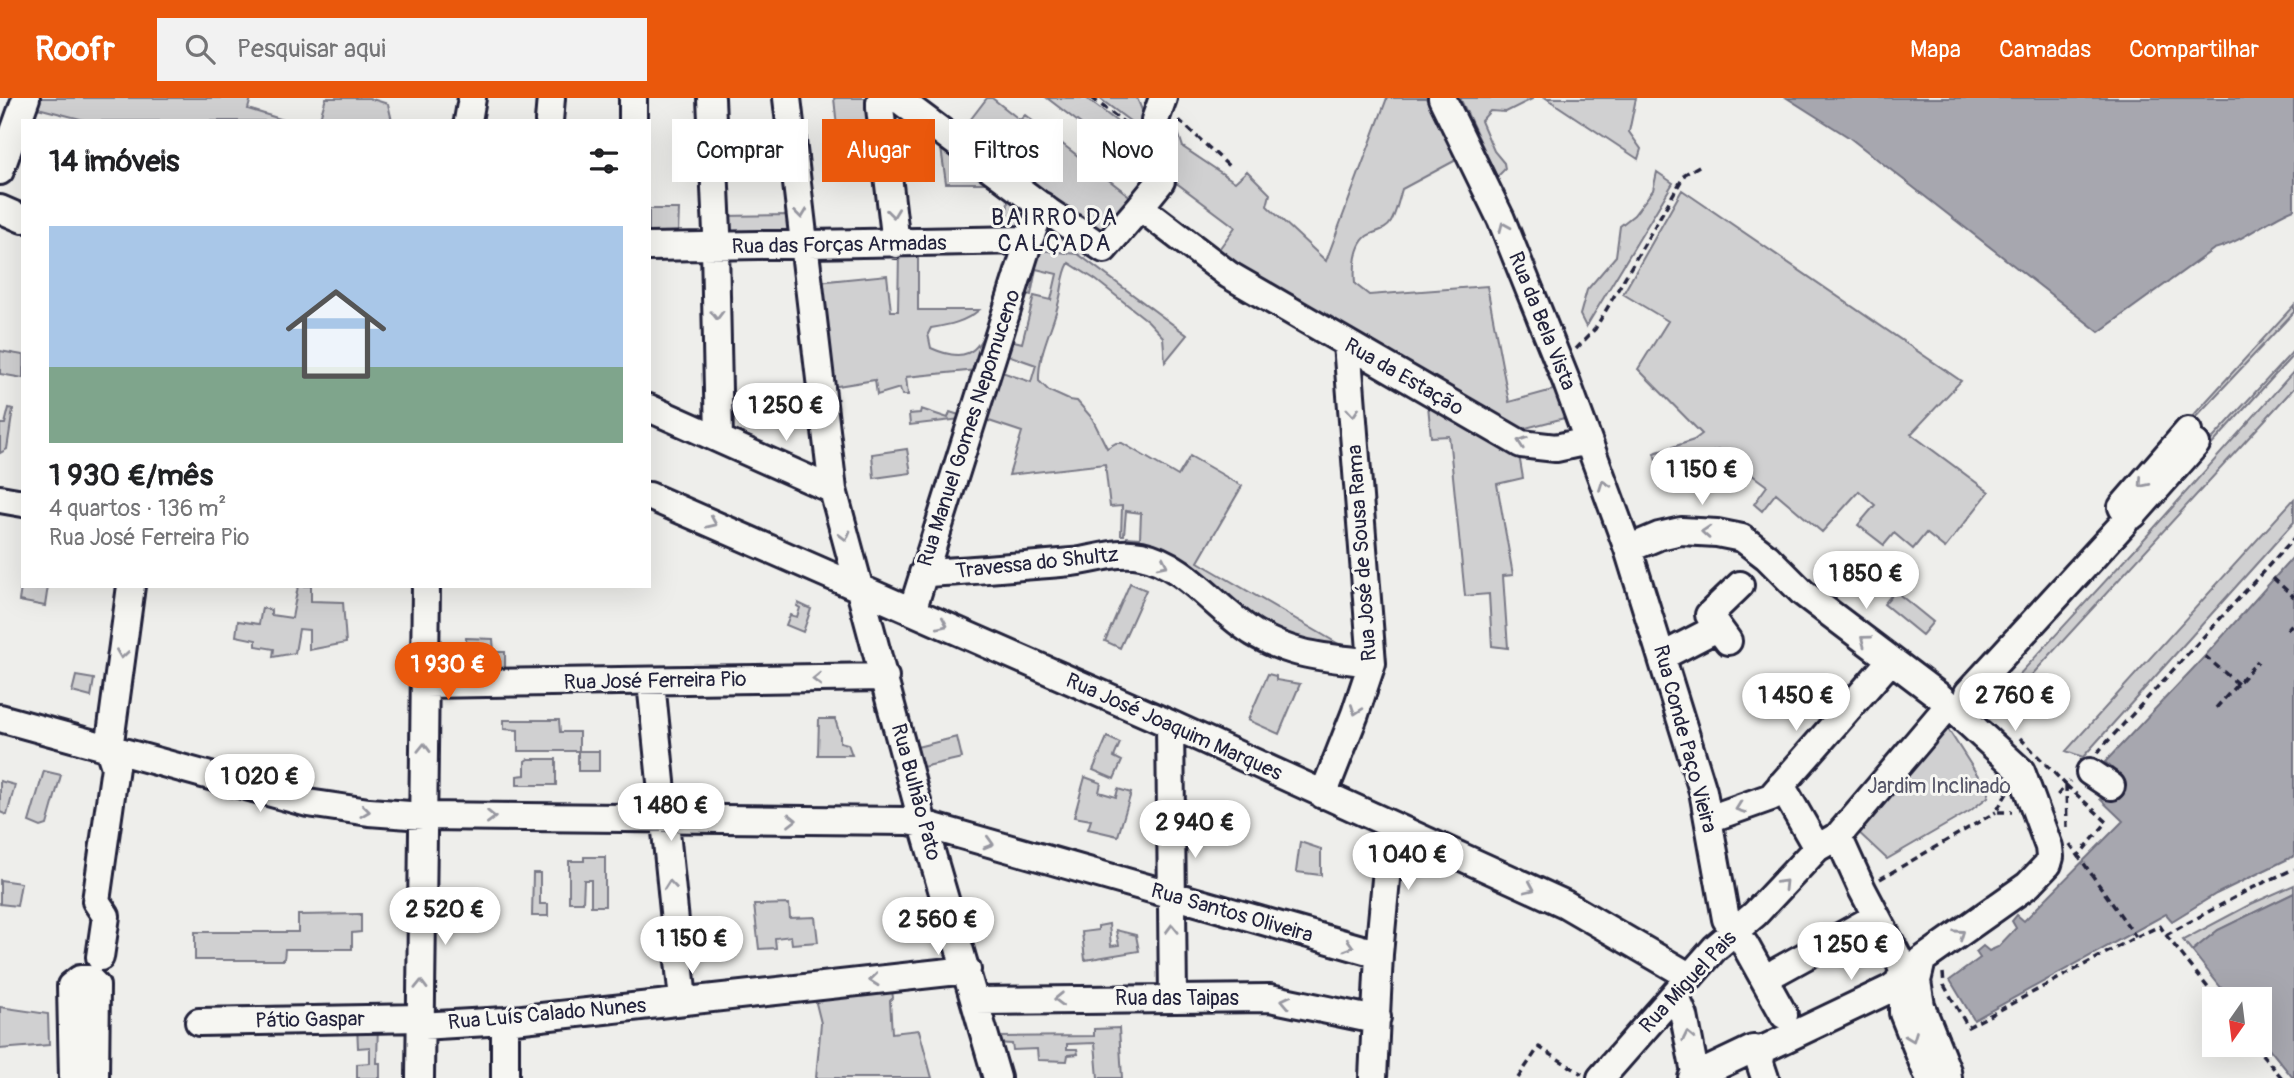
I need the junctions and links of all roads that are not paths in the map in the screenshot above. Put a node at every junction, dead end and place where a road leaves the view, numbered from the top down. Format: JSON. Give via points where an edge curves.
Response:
{"nodes":[{"id":1,"x":26,"y":98,"type":"edge"},
{"id":2,"x":471,"y":98,"type":"edge"},
{"id":3,"x":551,"y":98,"type":"edge"},
{"id":4,"x":633,"y":98,"type":"edge"},
{"id":5,"x":711,"y":98,"type":"edge"},
{"id":6,"x":787,"y":98,"type":"edge"},
{"id":7,"x":884,"y":98,"type":"edge"},
{"id":8,"x":897,"y":98,"type":"edge"},
{"id":9,"x":1442,"y":98,"type":"edge"},
{"id":10,"x":1158,"y":118,"type":"edge"},
{"id":11,"x":468,"y":119,"type":"edge"},
{"id":12,"x":549,"y":119,"type":"edge"},
{"id":13,"x":633,"y":119,"type":"edge"},
{"id":14,"x":0,"y":172,"type":"edge"},
{"id":15,"x":1042,"y":206,"type":"junction"},
{"id":16,"x":1140,"y":207,"type":"junction"},
{"id":17,"x":0,"y":209,"type":"edge"},
{"id":18,"x":21,"y":218,"type":"edge"},
{"id":19,"x":1029,"y":240,"type":"junction"},
{"id":20,"x":896,"y":244,"type":"junction"},
{"id":21,"x":805,"y":246,"type":"junction"},
{"id":22,"x":651,"y":247,"type":"edge"},
{"id":23,"x":715,"y":247,"type":"junction"},
{"id":24,"x":1348,"y":344,"type":"junction"},
{"id":25,"x":651,"y":409,"type":"edge"},
{"id":26,"x":719,"y":439,"type":"junction"},
{"id":27,"x":1588,"y":441,"type":"junction"},
{"id":28,"x":833,"y":490,"type":"junction"},
{"id":29,"x":651,"y":497,"type":"edge"},
{"id":30,"x":0,"y":499,"type":"edge"},
{"id":31,"x":21,"y":503,"type":"edge"},
{"id":32,"x":2124,"y":523,"type":"dead end"},
{"id":33,"x":1628,"y":549,"type":"junction"},
{"id":34,"x":923,"y":573,"type":"junction"},
{"id":35,"x":1740,"y":584,"type":"dead end"},
{"id":36,"x":859,"y":587,"type":"junction"},
{"id":37,"x":131,"y":588,"type":"edge"},
{"id":38,"x":426,"y":588,"type":"edge"},
{"id":39,"x":912,"y":611,"type":"junction"},
{"id":40,"x":1663,"y":656,"type":"junction"},
{"id":41,"x":1891,"y":660,"type":"junction"},
{"id":42,"x":1371,"y":663,"type":"junction"},
{"id":43,"x":885,"y":677,"type":"junction"},
{"id":44,"x":651,"y":682,"type":"junction"},
{"id":45,"x":425,"y":684,"type":"junction"},
{"id":46,"x":1952,"y":698,"type":"junction"},
{"id":47,"x":0,"y":718,"type":"edge"},
{"id":48,"x":1170,"y":724,"type":"junction"},
{"id":49,"x":109,"y":749,"type":"junction"},
{"id":50,"x":1781,"y":785,"type":"junction"},
{"id":51,"x":1323,"y":795,"type":"junction"},
{"id":52,"x":423,"y":816,"type":"junction"},
{"id":53,"x":663,"y":819,"type":"junction"},
{"id":54,"x":1709,"y":819,"type":"junction"},
{"id":55,"x":923,"y":824,"type":"junction"},
{"id":56,"x":1391,"y":826,"type":"junction"},
{"id":57,"x":1827,"y":842,"type":"junction"},
{"id":58,"x":1172,"y":896,"type":"junction"},
{"id":59,"x":1876,"y":917,"type":"junction"},
{"id":60,"x":1739,"y":938,"type":"junction"},
{"id":61,"x":1379,"y":954,"type":"junction"},
{"id":62,"x":100,"y":957,"type":"dead end"},
{"id":63,"x":967,"y":970,"type":"junction"},
{"id":64,"x":1777,"y":971,"type":"dead end"},
{"id":65,"x":1911,"y":979,"type":"junction"},
{"id":66,"x":1682,"y":986,"type":"junction"},
{"id":67,"x":1173,"y":997,"type":"junction"},
{"id":68,"x":683,"y":1001,"type":"junction"},
{"id":69,"x":975,"y":1001,"type":"junction"},
{"id":70,"x":1784,"y":1015,"type":"dead end"},
{"id":71,"x":1377,"y":1017,"type":"junction"},
{"id":72,"x":505,"y":1021,"type":"junction"},
{"id":73,"x":200,"y":1022,"type":"dead end"},
{"id":74,"x":420,"y":1022,"type":"junction"},
{"id":75,"x":1762,"y":1050,"type":"junction"},
{"id":76,"x":1695,"y":1077,"type":"edge"},
{"id":77,"x":73,"y":1078,"type":"edge"},
{"id":78,"x":95,"y":1078,"type":"edge"},
{"id":79,"x":420,"y":1078,"type":"edge"},
{"id":80,"x":505,"y":1078,"type":"edge"},
{"id":81,"x":997,"y":1078,"type":"edge"},
{"id":82,"x":1373,"y":1078,"type":"edge"},
{"id":83,"x":1601,"y":1078,"type":"edge"},
{"id":84,"x":1765,"y":1078,"type":"edge"},
{"id":85,"x":1929,"y":1078,"type":"edge"},
{"id":86,"x":1948,"y":1078,"type":"edge"}],
"edges":[{"from":1,"to":14,"type":"street"},
{"from":2,"to":11,"type":"street"},
{"from":3,"to":12,"type":"street"},
{"from":4,"to":13,"type":"street"},
{"from":5,"to":23,"type":"street"},
{"from":6,"to":21,"type":"street","name":"Rua Bulhão Pato","one_way":true},
{"from":7,"to":20,"type":"street","one_way":true,"via":[[880,108]]},
{"from":8,"to":15,"type":"street"},
{"from":27,"to":9,"type":"street","name":"Rua da Bela Vista","one_way":true,"via":[[1501,219]]},
{"from":10,"to":16,"type":"street","via":[[1161,181]]},
{"from":15,"to":16,"type":"street","via":[[1104,248]]},
{"from":15,"to":19,"type":"street","name":"Rua Manuel Gomes Nepomuceno"},
{"from":16,"to":24,"type":"street","name":"Rua da Estação","via":[[1229,275]]},
{"from":17,"to":18,"type":"street"},
{"from":19,"to":20,"type":"street","name":"Rua das Forças Armadas"},
{"from":19,"to":34,"type":"street","name":"Rua Manuel Gomes Nepomuceno"},
{"from":20,"to":21,"type":"street","name":"Rua das Forças Armadas"},
{"from":21,"to":23,"type":"street","name":"Rua das Forças Armadas"},
{"from":21,"to":28,"type":"street","name":"Rua Bulhão Pato"},
{"from":22,"to":23,"type":"street","name":"Rua das Forças Armadas"},
{"from":23,"to":26,"type":"street","one_way":true},
{"from":27,"to":24,"type":"street","name":"Rua da Estação","one_way":true,"via":[[1556,448],[1521,444]]},
{"from":24,"to":42,"type":"street","name":"Rua José de Sousa Rama","one_way":true},
{"from":25,"to":26,"type":"street"},
{"from":26,"to":28,"type":"street"},
{"from":33,"to":27,"type":"street","name":"Rua da Bela Vista","one_way":true},
{"from":28,"to":36,"type":"street","name":"Rua Bulhão Pato","one_way":true},
{"from":29,"to":36,"type":"street","name":"Rua José Joaquim Marques","one_way":true},
{"from":30,"to":31,"type":"street"},
{"from":32,"to":46,"type":"street","name":"Rua Miguel Pais"},
{"from":33,"to":40,"type":"street","name":"Rua Conde Paço Vieira"},
{"from":41,"to":33,"type":"street","one_way":true,"via":[[1803,593],[1742,538],[1681,531]]},
{"from":34,"to":39,"type":"street","name":"Rua Manuel Gomes Nepomuceno"},
{"from":34,"to":42,"type":"street","name":"Travessa do Shultz","one_way":true,"via":[[981,564],[1141,555],[1178,572],[1233,617],[1281,647]]},
{"from":35,"to":40,"type":"street","via":[[1709,615],[1723,634]]},
{"from":36,"to":39,"type":"street","name":"Rua José Joaquim Marques"},
{"from":36,"to":43,"type":"street","name":"Rua Bulhão Pato"},
{"from":37,"to":49,"type":"street","one_way":true},
{"from":38,"to":45,"type":"street"},
{"from":39,"to":48,"type":"street","name":"Rua José Joaquim Marques","one_way":true},
{"from":40,"to":54,"type":"street","name":"Rua Conde Paço Vieira"},
{"from":41,"to":46,"type":"street"},
{"from":41,"to":50,"type":"street"},
{"from":42,"to":51,"type":"street","name":"Rua José de Sousa Rama","one_way":true},
{"from":43,"to":44,"type":"street","name":"Rua José Ferreira Pio","one_way":true},
{"from":43,"to":55,"type":"street","name":"Rua Bulhão Pato"},
{"from":44,"to":45,"type":"street","name":"Rua José Ferreira Pio"},
{"from":44,"to":53,"type":"street"},
{"from":52,"to":45,"type":"street","one_way":true},
{"from":46,"to":57,"type":"street","name":"Rua Miguel Pais"},
{"from":65,"to":46,"type":"street","one_way":true,"via":[[2028,885],[2050,857],[2023,773]]},
{"from":47,"to":49,"type":"street","name":"Rua Santos Oliveira"},
{"from":48,"to":51,"type":"street","name":"Rua José Joaquim Marques"},
{"from":48,"to":58,"type":"street"},
{"from":49,"to":52,"type":"street","name":"Rua Santos Oliveira","one_way":true,"via":[[309,803]]},
{"from":49,"to":62,"type":"street","via":[[115,767],[96,901],[106,916]]},
{"from":50,"to":54,"type":"street","one_way":true,"via":[[1771,797]]},
{"from":50,"to":57,"type":"street"},
{"from":51,"to":56,"type":"street","name":"Rua José Joaquim Marques"},
{"from":52,"to":53,"type":"street","name":"Rua Santos Oliveira","one_way":true},
{"from":74,"to":52,"type":"street","one_way":true},
{"from":53,"to":55,"type":"street","name":"Rua Santos Oliveira","one_way":true},
{"from":68,"to":53,"type":"street","one_way":true},
{"from":54,"to":60,"type":"street","name":"Rua Conde Paço Vieira","via":[[1726,919]]},
{"from":55,"to":58,"type":"street","name":"Rua Santos Oliveira","one_way":true},
{"from":55,"to":63,"type":"street","name":"Rua Bulhão Pato"},
{"from":56,"to":61,"type":"street"},
{"from":56,"to":66,"type":"street","name":"Rua José Joaquim Marques","one_way":true,"via":[[1565,904]]},
{"from":57,"to":59,"type":"street","via":[[1862,889]]},
{"from":60,"to":57,"type":"street","name":"Rua Miguel Pais","one_way":true,"via":[[1755,914]]},
{"from":58,"to":61,"type":"street","name":"Rua Santos Oliveira","one_way":true},
{"from":67,"to":58,"type":"street","one_way":true},
{"from":59,"to":64,"type":"street"},
{"from":59,"to":65,"type":"street"},
{"from":60,"to":66,"type":"street","name":"Rua Miguel Pais"},
{"from":60,"to":70,"type":"street","name":"Rua Conde Paço Vieira"},
{"from":61,"to":71,"type":"street"},
{"from":63,"to":68,"type":"street","name":"Rua Luís Calado Nunes","one_way":true},
{"from":63,"to":69,"type":"street","name":"Rua Bulhão Pato"},
{"from":65,"to":75,"type":"street"},
{"from":65,"to":85,"type":"street","one_way":true,"via":[[1903,1013]]},
{"from":65,"to":86,"type":"street"},
{"from":76,"to":66,"type":"street","one_way":true},
{"from":66,"to":83,"type":"street","name":"Rua Miguel Pais"},
{"from":67,"to":69,"type":"street","name":"Rua das Taipas","one_way":true},
{"from":71,"to":67,"type":"street","name":"Rua das Taipas","one_way":true,"via":[[1270,998]]},
{"from":68,"to":72,"type":"street","name":"Rua Luís Calado Nunes"},
{"from":69,"to":81,"type":"street","name":"Rua Bulhão Pato"},
{"from":71,"to":82,"type":"street"},
{"from":72,"to":74,"type":"street","name":"Rua Luís Calado Nunes"},
{"from":72,"to":80,"type":"street"},
{"from":73,"to":74,"type":"street","name":"Pátio Gaspar"},
{"from":74,"to":79,"type":"street"},
{"from":75,"to":76,"type":"street","via":[[1753,1049]]},
{"from":75,"to":84,"type":"street"},
{"from":77,"to":78,"type":"street","via":[[71,986],[80,979],[89,979],[96,986]]}]}
